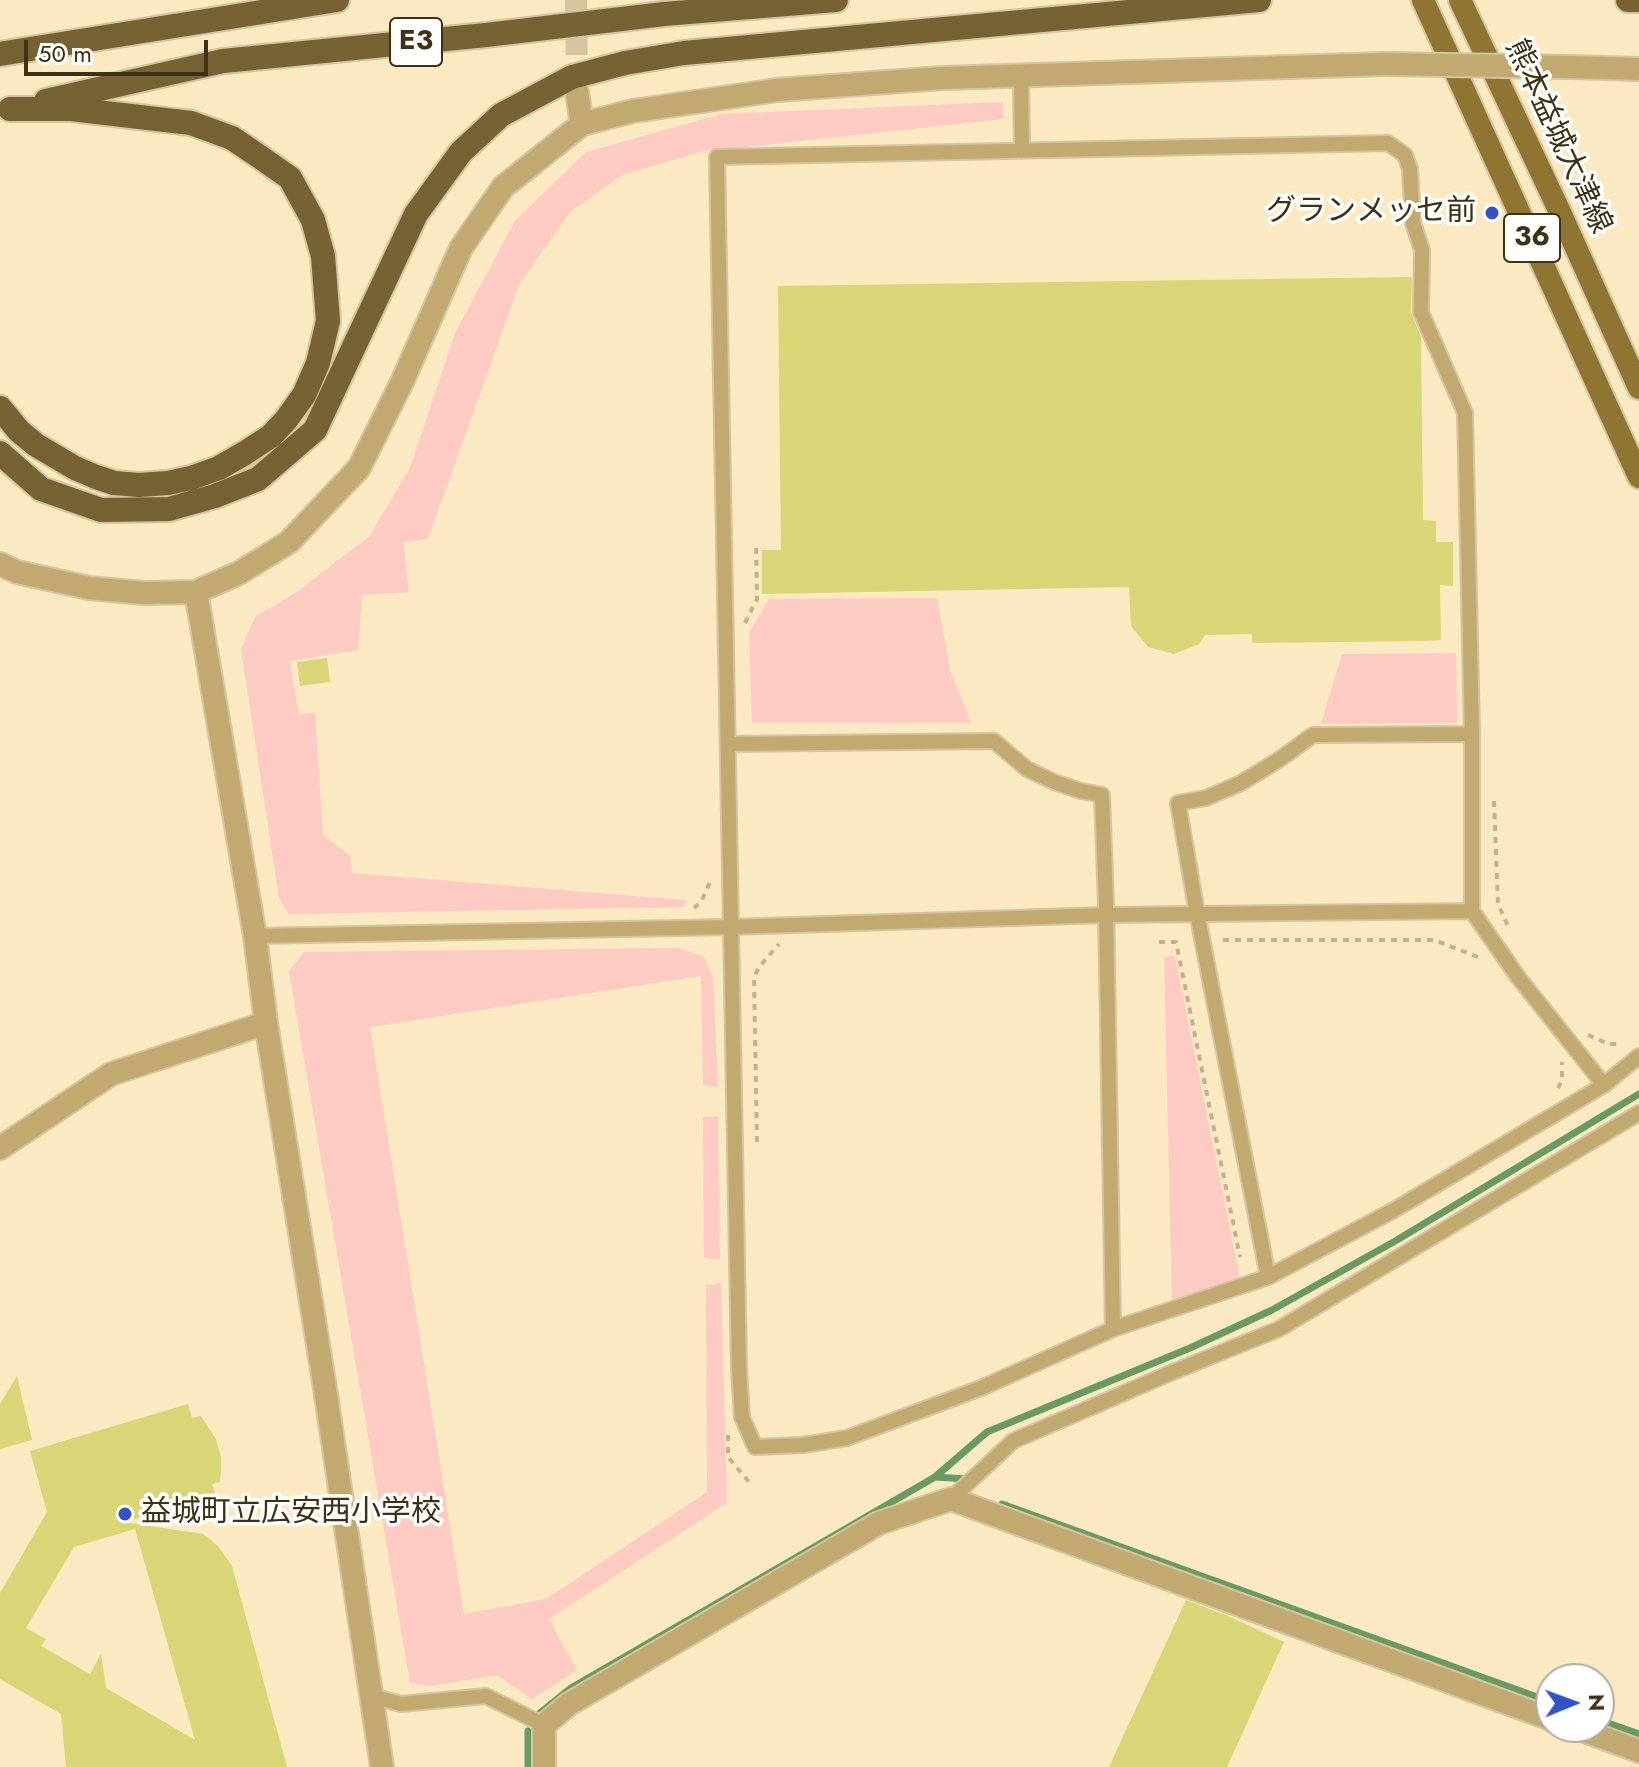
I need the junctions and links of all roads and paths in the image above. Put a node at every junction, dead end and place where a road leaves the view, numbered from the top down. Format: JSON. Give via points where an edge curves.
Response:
{"nodes":[{"id":1,"x":337,"y":0,"type":"edge"},
{"id":2,"x":836,"y":0,"type":"edge"},
{"id":3,"x":1259,"y":0,"type":"edge"},
{"id":4,"x":1423,"y":0,"type":"edge"},
{"id":5,"x":1460,"y":0,"type":"edge"},
{"id":6,"x":1628,"y":0,"type":"edge"},
{"id":7,"x":1639,"y":0,"type":"edge"},
{"id":8,"x":0,"y":54,"type":"edge"},
{"id":9,"x":1639,"y":69,"type":"edge"},
{"id":10,"x":1021,"y":76,"type":"junction"},
{"id":11,"x":577,"y":92,"type":"tunnel mouth"},
{"id":12,"x":5,"y":110,"type":"edge"},
{"id":13,"x":582,"y":124,"type":"junction"},
{"id":14,"x":1022,"y":151,"type":"junction"},
{"id":15,"x":1639,"y":388,"type":"edge"},
{"id":16,"x":0,"y":408,"type":"edge"},
{"id":17,"x":0,"y":453,"type":"edge"},
{"id":18,"x":1639,"y":477,"type":"edge"},
{"id":19,"x":756,"y":544,"type":"dead end"},
{"id":20,"x":0,"y":564,"type":"edge"},
{"id":21,"x":196,"y":592,"type":"junction"},
{"id":22,"x":741,"y":632,"type":"dead end"},
{"id":23,"x":1472,"y":734,"type":"junction"},
{"id":24,"x":728,"y":744,"type":"junction"},
{"id":25,"x":1493,"y":796,"type":"dead end"},
{"id":26,"x":711,"y":880,"type":"dead end"},
{"id":27,"x":691,"y":911,"type":"dead end"},
{"id":28,"x":1472,"y":911,"type":"junction"},
{"id":29,"x":1197,"y":913,"type":"junction"},
{"id":30,"x":1106,"y":915,"type":"junction"},
{"id":31,"x":731,"y":927,"type":"junction"},
{"id":32,"x":1512,"y":935,"type":"dead end"},
{"id":33,"x":255,"y":936,"type":"junction"},
{"id":34,"x":1224,"y":940,"type":"dead end"},
{"id":35,"x":1159,"y":942,"type":"dead end"},
{"id":36,"x":780,"y":943,"type":"dead end"},
{"id":37,"x":1493,"y":963,"type":"dead end"},
{"id":38,"x":266,"y":1023,"type":"junction"},
{"id":39,"x":1581,"y":1032,"type":"dead end"},
{"id":40,"x":1636,"y":1050,"type":"edge"},
{"id":41,"x":1604,"y":1085,"type":"junction"},
{"id":42,"x":1639,"y":1113,"type":"edge"},
{"id":43,"x":0,"y":1148,"type":"edge"},
{"id":44,"x":757,"y":1154,"type":"dead end"},
{"id":45,"x":1240,"y":1257,"type":"dead end"},
{"id":46,"x":1268,"y":1277,"type":"junction"},
{"id":47,"x":1113,"y":1329,"type":"junction"},
{"id":48,"x":951,"y":1499,"type":"junction"},
{"id":49,"x":372,"y":1696,"type":"junction"},
{"id":50,"x":1535,"y":1713,"type":"edge"},
{"id":51,"x":544,"y":1725,"type":"junction"},
{"id":52,"x":1615,"y":1742,"type":"edge"},
{"id":53,"x":1639,"y":1751,"type":"edge"},
{"id":54,"x":382,"y":1767,"type":"edge"},
{"id":55,"x":544,"y":1767,"type":"edge"}],
"edges":[{"from":1,"to":8,"type":"highway"},
{"from":2,"to":12,"type":"highway","number":"E3","via":[[223,61]]},
{"from":3,"to":17,"type":"highway","via":[[684,53],[572,77],[501,115],[461,152],[416,214],[315,430],[258,479],[169,509],[101,510],[41,489]]},
{"from":4,"to":18,"type":"main road","number":"36"},
{"from":5,"to":15,"type":"main road","name":"熊本益城大津線","number":"36"},
{"from":6,"to":7,"type":"highway"},
{"from":9,"to":10,"type":"street","bridge":true,"via":[[1385,64]]},
{"from":10,"to":13,"type":"street","via":[[777,90],[633,111]]},
{"from":10,"to":14,"type":"lane"},
{"from":11,"to":13,"type":"street"},
{"from":12,"to":16,"type":"highway","via":[[71,109],[191,123],[251,150],[290,178],[313,220],[323,256],[328,321],[318,363],[286,420],[245,453],[191,478],[139,485],[96,477],[36,445]]},
{"from":13,"to":21,"type":"street","via":[[503,187],[461,248],[359,468],[289,542]]},
{"from":14,"to":23,"type":"lane","via":[[1388,143],[1405,155],[1413,223],[1422,250],[1421,312],[1465,413]]},
{"from":14,"to":24,"type":"lane","via":[[717,157]]},
{"from":19,"to":22,"type":"path","via":[[757,599]]},
{"from":20,"to":21,"type":"street","via":[[89,588]]},
{"from":21,"to":33,"type":"street"},
{"from":23,"to":28,"type":"lane"},
{"from":23,"to":29,"type":"lane","via":[[1313,735],[1241,783],[1178,803]]},
{"from":24,"to":30,"type":"lane","via":[[994,741],[1027,769],[1102,795]]},
{"from":24,"to":31,"type":"lane"},
{"from":25,"to":32,"type":"path","via":[[1498,904]]},
{"from":26,"to":27,"type":"path"},
{"from":28,"to":29,"type":"lane"},
{"from":28,"to":41,"type":"lane"},
{"from":29,"to":30,"type":"lane"},
{"from":29,"to":46,"type":"lane"},
{"from":30,"to":31,"type":"lane"},
{"from":30,"to":47,"type":"lane"},
{"from":31,"to":33,"type":"lane"},
{"from":31,"to":47,"type":"lane","via":[[739,1369],[742,1417],[755,1447],[847,1438],[981,1388]]},
{"from":33,"to":38,"type":"street"},
{"from":34,"to":37,"type":"path","via":[[1434,940]]},
{"from":35,"to":45,"type":"path","via":[[1176,942]]},
{"from":36,"to":44,"type":"path","via":[[754,978]]},
{"from":38,"to":43,"type":"street","via":[[111,1074]]},
{"from":38,"to":49,"type":"street"},
{"from":39,"to":40,"type":"path"},
{"from":40,"to":41,"type":"lane"},
{"from":41,"to":46,"type":"lane","via":[[1394,1210]]},
{"from":42,"to":48,"type":"lane","via":[[1279,1329],[1013,1441]]},
{"from":46,"to":47,"type":"lane"},
{"from":48,"to":50,"type":"street"},
{"from":48,"to":51,"type":"street","via":[[879,1523],[569,1704]]},
{"from":49,"to":51,"type":"lane","via":[[401,1704],[486,1696]]},
{"from":49,"to":54,"type":"street"},
{"from":51,"to":55,"type":"street"},
{"from":52,"to":53,"type":"street"}]}
